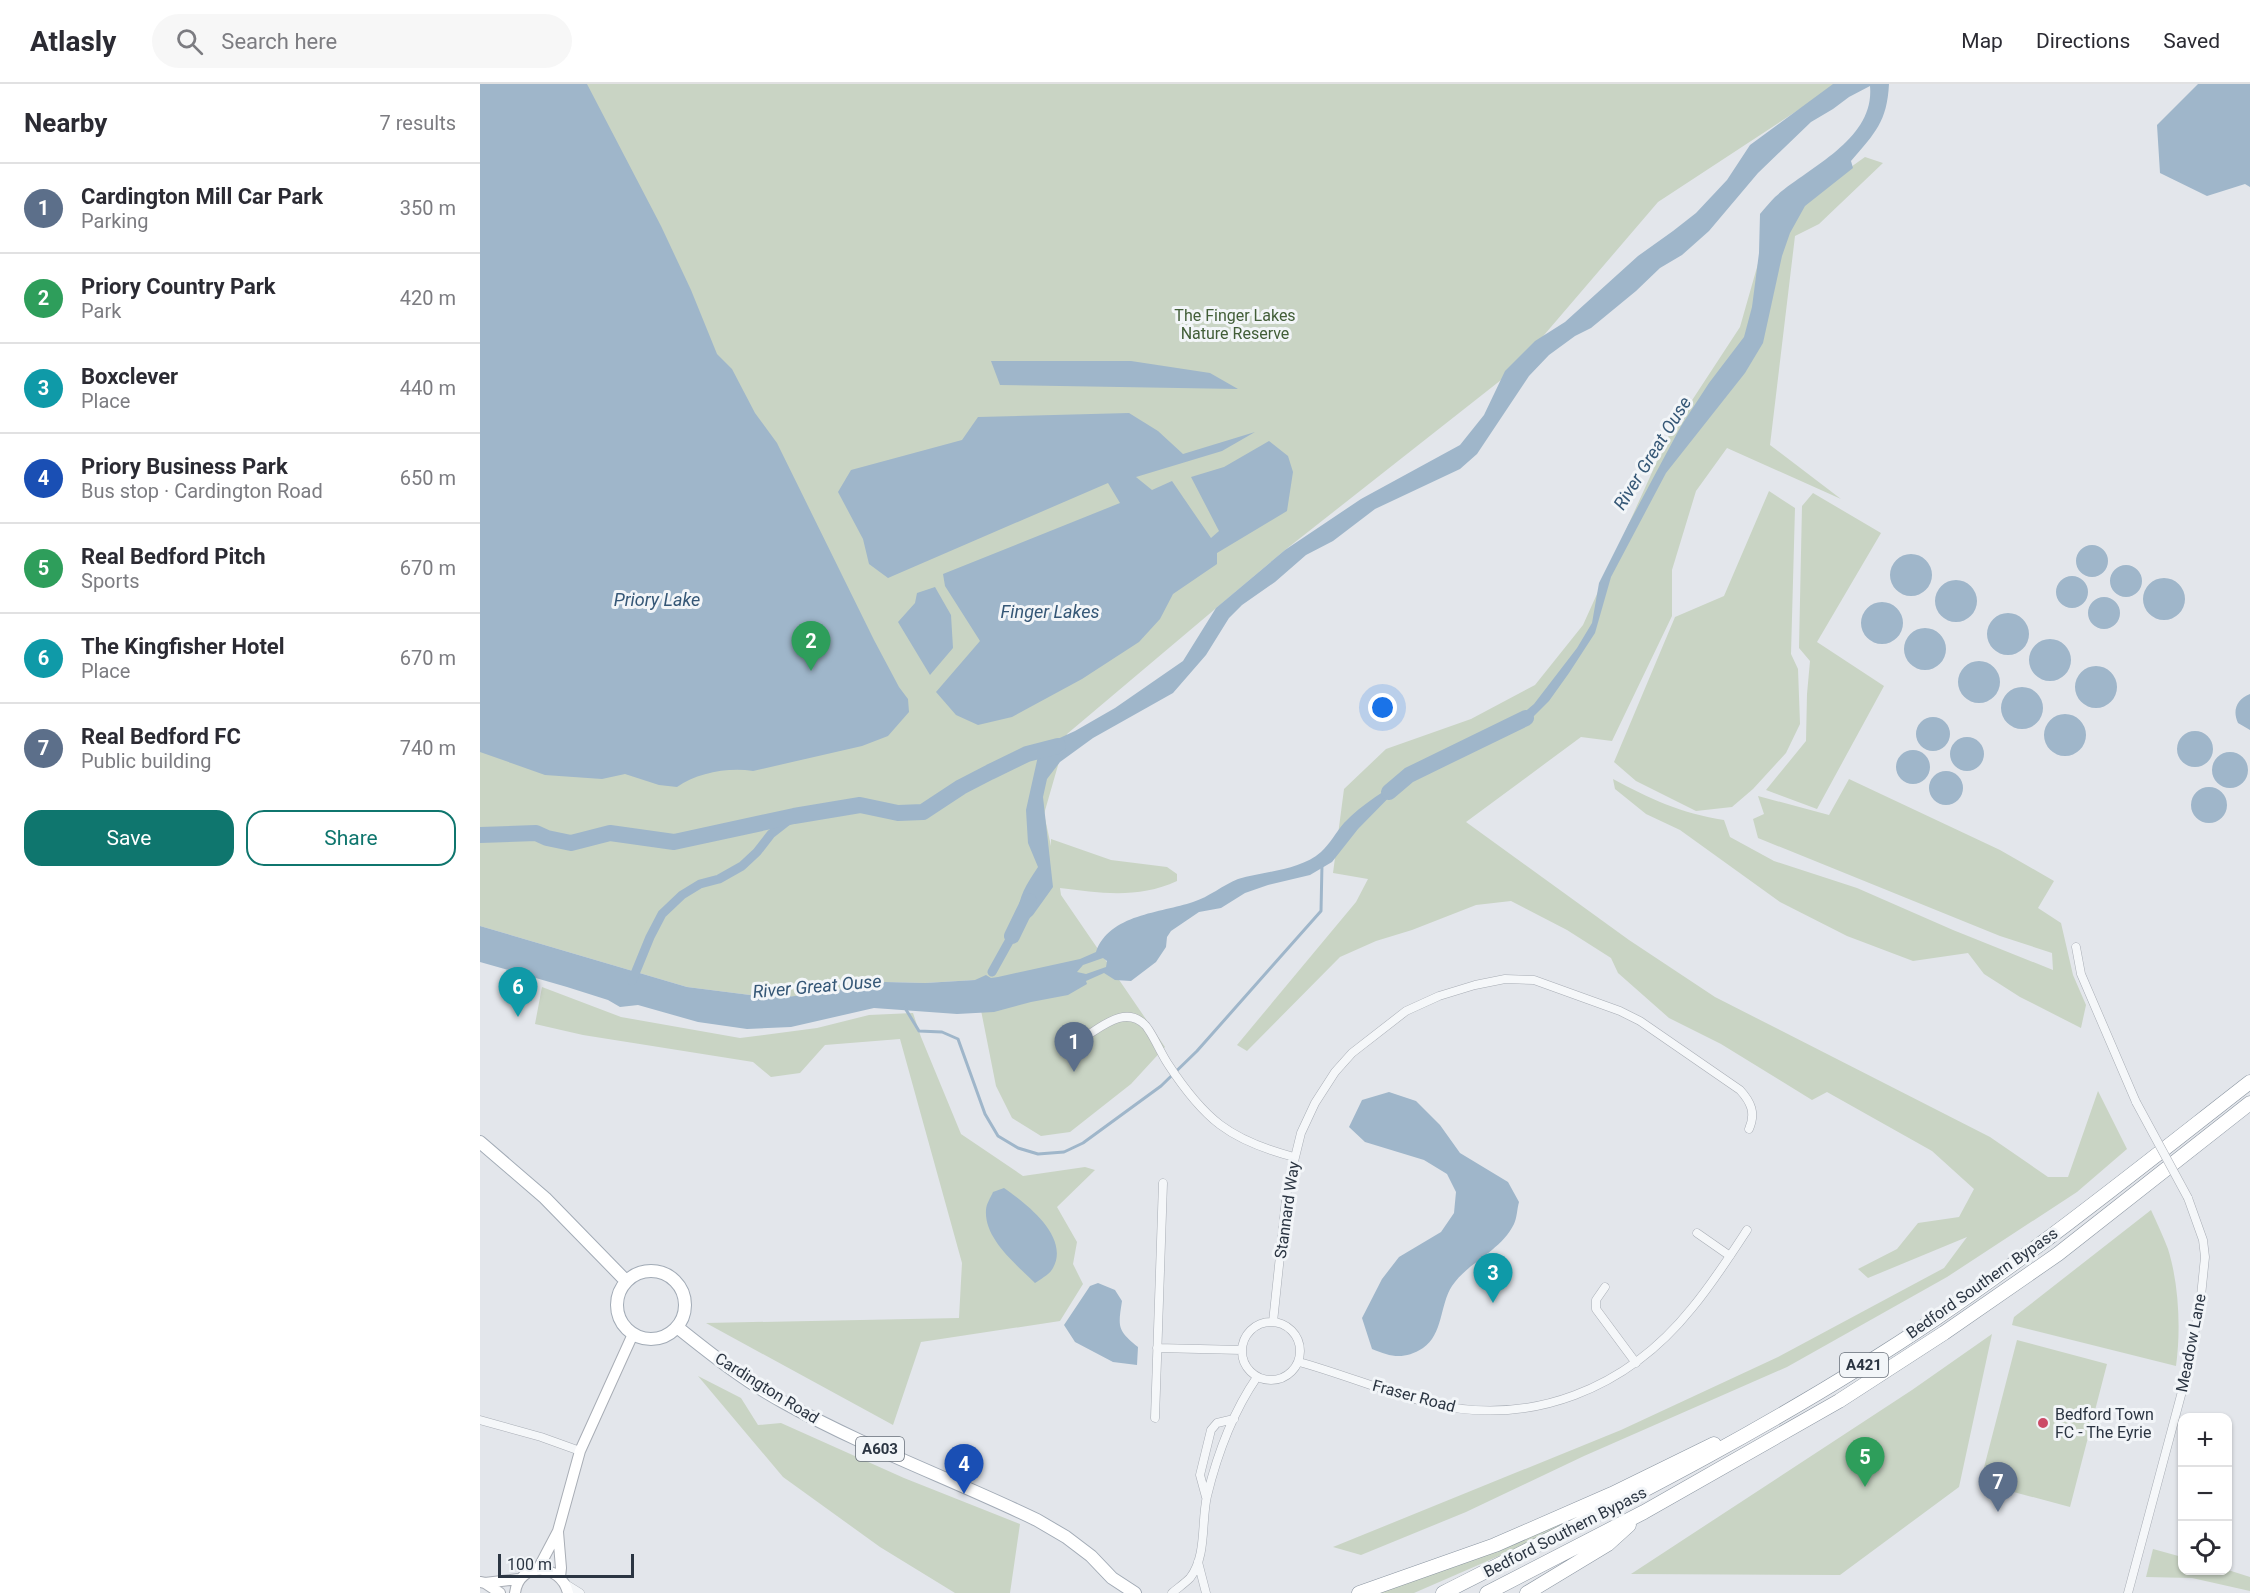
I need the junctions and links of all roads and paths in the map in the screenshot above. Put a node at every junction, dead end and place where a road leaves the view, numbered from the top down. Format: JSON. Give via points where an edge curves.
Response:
{"nodes":[{"id":1,"x":2076,"y":947,"type":"dead end"},
{"id":2,"x":1091,"y":1033,"type":"dead end"},
{"id":3,"x":2250,"y":1082,"type":"edge"},
{"id":4,"x":2250,"y":1103,"type":"edge"},
{"id":5,"x":1749,"y":1129,"type":"dead end"},
{"id":6,"x":480,"y":1142,"type":"edge"},
{"id":7,"x":1294,"y":1157,"type":"junction"},
{"id":8,"x":1163,"y":1183,"type":"dead end"},
{"id":9,"x":1747,"y":1230,"type":"dead end"},
{"id":10,"x":1697,"y":1233,"type":"dead end"},
{"id":11,"x":1730,"y":1256,"type":"junction"},
{"id":12,"x":626,"y":1281,"type":"junction"},
{"id":13,"x":1605,"y":1287,"type":"dead end"},
{"id":14,"x":1273,"y":1322,"type":"junction"},
{"id":15,"x":677,"y":1327,"type":"junction"},
{"id":16,"x":633,"y":1334,"type":"junction"},
{"id":17,"x":1157,"y":1347,"type":"junction"},
{"id":18,"x":1242,"y":1350,"type":"junction"},
{"id":19,"x":1299,"y":1362,"type":"junction"},
{"id":20,"x":1636,"y":1363,"type":"junction"},
{"id":21,"x":1257,"y":1377,"type":"junction"},
{"id":22,"x":1155,"y":1418,"type":"dead end"},
{"id":23,"x":1234,"y":1419,"type":"junction"},
{"id":24,"x":480,"y":1420,"type":"edge"},
{"id":25,"x":1750,"y":1435,"type":"junction"},
{"id":26,"x":580,"y":1451,"type":"junction"},
{"id":27,"x":1206,"y":1498,"type":"junction"},
{"id":28,"x":1644,"y":1512,"type":"junction"},
{"id":29,"x":558,"y":1531,"type":"junction"},
{"id":30,"x":1198,"y":1562,"type":"junction"},
{"id":31,"x":538,"y":1569,"type":"junction"},
{"id":32,"x":1112,"y":1578,"type":"junction"},
{"id":33,"x":519,"y":1580,"type":"junction"},
{"id":34,"x":483,"y":1583,"type":"edge"},
{"id":35,"x":564,"y":1584,"type":"edge"},
{"id":36,"x":500,"y":1593,"type":"edge"},
{"id":37,"x":515,"y":1593,"type":"edge"},
{"id":38,"x":580,"y":1593,"type":"edge"},
{"id":39,"x":1120,"y":1593,"type":"edge"},
{"id":40,"x":1135,"y":1593,"type":"edge"},
{"id":41,"x":1172,"y":1593,"type":"edge"},
{"id":42,"x":1206,"y":1593,"type":"edge"},
{"id":43,"x":1359,"y":1593,"type":"edge"},
{"id":44,"x":1443,"y":1593,"type":"edge"},
{"id":45,"x":1487,"y":1593,"type":"edge"},
{"id":46,"x":1527,"y":1593,"type":"edge"},
{"id":47,"x":2128,"y":1593,"type":"edge"}],
"edges":[{"from":1,"to":47,"type":"street","name":"Meadow Lane","bridge":true,"via":[[2081,974],[2136,1102],[2188,1198],[2205,1257],[2188,1369]]},
{"from":2,"to":7,"type":"street","via":[[1116,1018],[1145,1024],[1198,1106],[1228,1131]]},
{"from":3,"to":25,"type":"highway","name":"Bedford Southern Bypass","number":"A421","via":[[2046,1240],[1934,1319]]},
{"from":4,"to":28,"type":"highway","name":"Bedford Southern Bypass","number":"A421","via":[[2058,1254],[1944,1333],[1839,1401]]},
{"from":5,"to":7,"type":"street","name":"Stannard Way","via":[[1753,1112],[1740,1090],[1640,1021],[1534,980],[1505,979],[1439,996],[1406,1011],[1352,1053],[1315,1103]]},
{"from":6,"to":12,"type":"main road","via":[[544,1198]]},
{"from":7,"to":14,"type":"street","name":"Stannard Way"},
{"from":8,"to":17,"type":"street"},
{"from":9,"to":11,"type":"street","name":"Fraser Road"},
{"from":10,"to":11,"type":"street"},
{"from":11,"to":20,"type":"street","name":"Fraser Road","via":[[1693,1308]]},
{"from":12,"to":15,"type":"main road","via":[[640,1272],[656,1271],[671,1277],[682,1290],[685,1303],[684,1316]]},
{"from":12,"to":16,"type":"main road","via":[[618,1296],[617,1313]]},
{"from":13,"to":20,"type":"street","via":[[1596,1300],[1596,1309]]},
{"from":14,"to":18,"type":"street","via":[[1252,1329]]},
{"from":14,"to":19,"type":"street","via":[[1294,1332],[1301,1352]]},
{"from":15,"to":16,"type":"main road","via":[[656,1339]]},
{"from":15,"to":32,"type":"main road","name":"Cardington Road","number":"A603","via":[[784,1403],[1037,1520],[1091,1556]]},
{"from":16,"to":26,"type":"street"},
{"from":17,"to":18,"type":"street"},
{"from":17,"to":22,"type":"street"},
{"from":18,"to":21,"type":"street","via":[[1248,1369]]},
{"from":19,"to":20,"type":"street","name":"Fraser Road","via":[[1430,1403],[1497,1411],[1548,1404],[1583,1392]]},
{"from":19,"to":21,"type":"street","via":[[1285,1377]]},
{"from":21,"to":23,"type":"street"},
{"from":23,"to":27,"type":"street"},
{"from":23,"to":27,"type":"street","via":[[1217,1423],[1211,1430],[1200,1475]]},
{"from":24,"to":26,"type":"street"},
{"from":25,"to":43,"type":"highway","via":[[1714,1444],[1495,1545]]},
{"from":25,"to":44,"type":"highway","name":"Bedford Southern Bypass","number":"A421"},
{"from":26,"to":29,"type":"street"},
{"from":27,"to":30,"type":"street"},
{"from":28,"to":45,"type":"highway","name":"Bedford Southern Bypass","number":"A421"},
{"from":28,"to":46,"type":"highway","via":[[1608,1544]]},
{"from":29,"to":31,"type":"street"},
{"from":29,"to":35,"type":"street"},
{"from":30,"to":41,"type":"street","via":[[1190,1577]]},
{"from":30,"to":42,"type":"street"},
{"from":31,"to":33,"type":"street"},
{"from":31,"to":35,"type":"street","via":[[550,1571]]},
{"from":32,"to":39,"type":"main road","name":"Cardington Road","number":"A603"},
{"from":32,"to":40,"type":"main road","name":"Cardington Road","number":"A603"},
{"from":33,"to":34,"type":"street"},
{"from":33,"to":37,"type":"street"},
{"from":34,"to":36,"type":"street"},
{"from":35,"to":38,"type":"street"}]}
